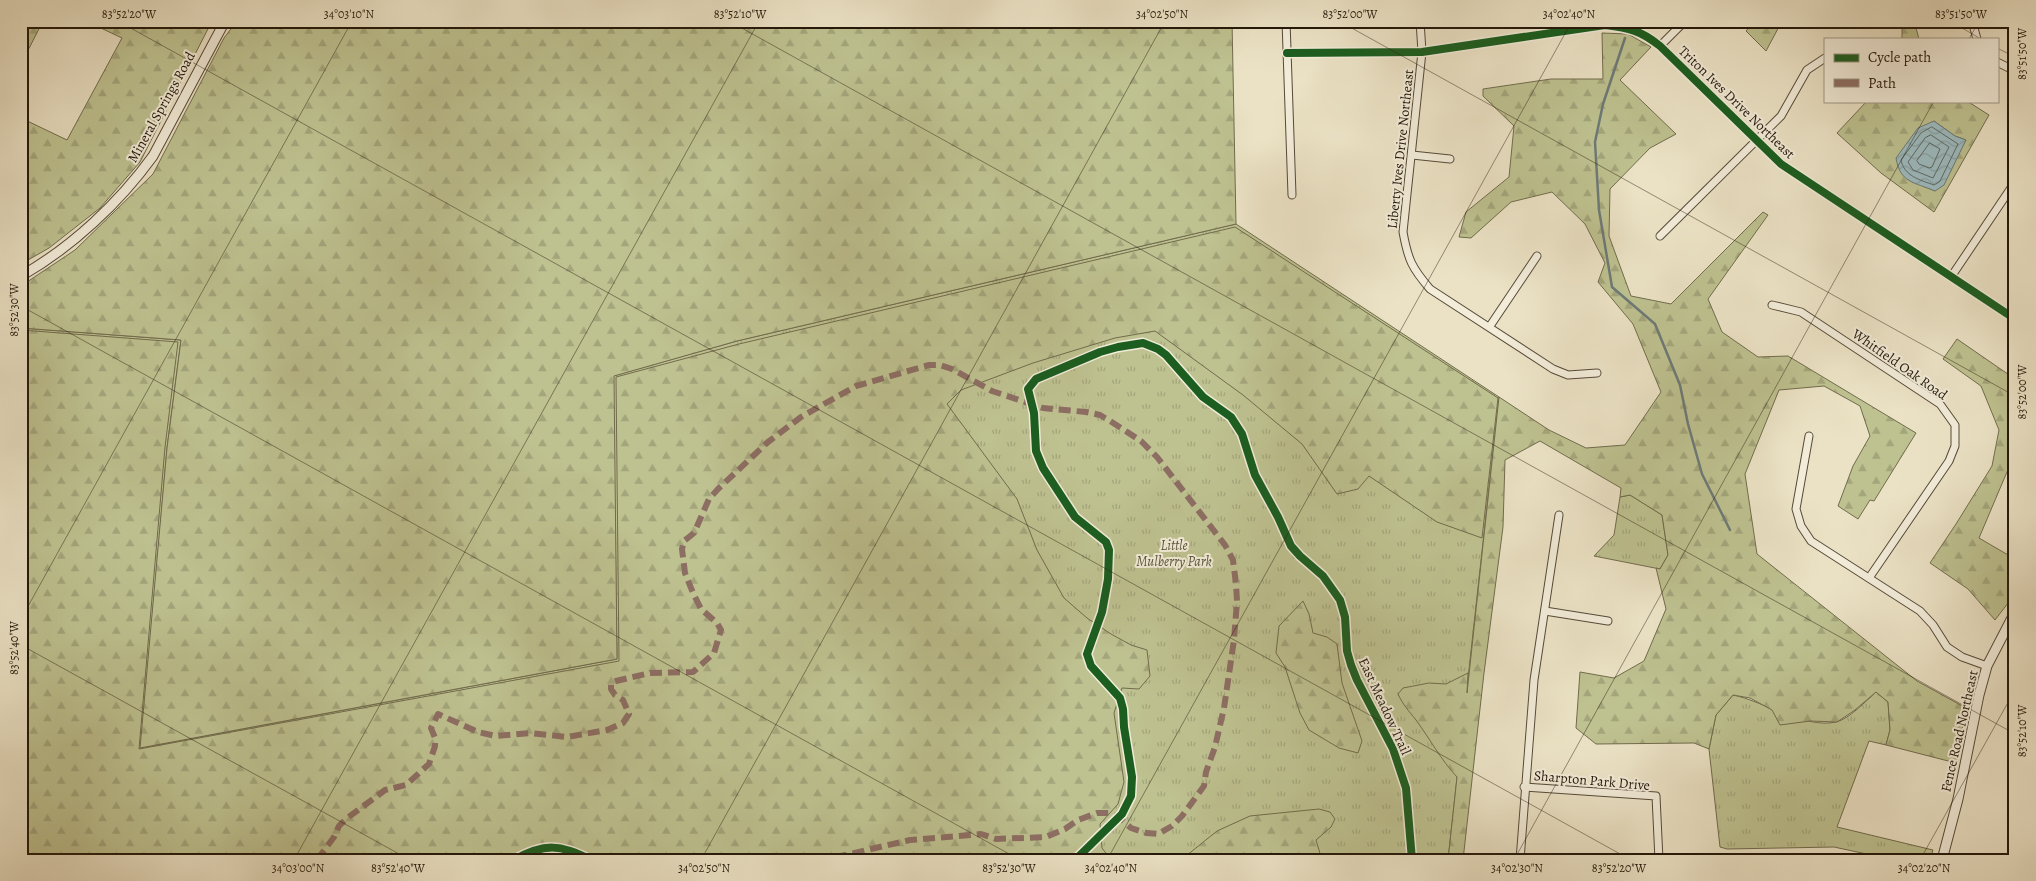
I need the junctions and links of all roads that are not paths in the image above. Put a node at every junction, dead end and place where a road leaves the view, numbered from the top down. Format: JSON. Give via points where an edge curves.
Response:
{"nodes":[{"id":1,"x":225,"y":21,"type":"edge"},
{"id":2,"x":1286,"y":21,"type":"edge"},
{"id":3,"x":1420,"y":21,"type":"edge"},
{"id":4,"x":1685,"y":21,"type":"edge"},
{"id":5,"x":1972,"y":21,"type":"edge"},
{"id":6,"x":1977,"y":38,"type":"edge"},
{"id":7,"x":1660,"y":46,"type":"junction"},
{"id":8,"x":1422,"y":52,"type":"junction"},
{"id":9,"x":1287,"y":53,"type":"junction"},
{"id":10,"x":1824,"y":59,"type":"edge"},
{"id":11,"x":1998,"y":62,"type":"edge"},
{"id":12,"x":2015,"y":71,"type":"edge"},
{"id":13,"x":1755,"y":141,"type":"junction"},
{"id":14,"x":1412,"y":155,"type":"junction"},
{"id":15,"x":1450,"y":159,"type":"dead end"},
{"id":16,"x":2015,"y":182,"type":"edge"},
{"id":17,"x":2012,"y":193,"type":"edge"},
{"id":18,"x":1292,"y":195,"type":"dead end"},
{"id":19,"x":1660,"y":236,"type":"dead end"},
{"id":20,"x":1537,"y":256,"type":"dead end"},
{"id":21,"x":21,"y":276,"type":"edge"},
{"id":22,"x":1950,"y":277,"type":"junction"},
{"id":23,"x":1772,"y":305,"type":"dead end"},
{"id":24,"x":2015,"y":319,"type":"edge"},
{"id":25,"x":1490,"y":326,"type":"junction"},
{"id":26,"x":1597,"y":373,"type":"dead end"},
{"id":27,"x":1809,"y":436,"type":"dead end"},
{"id":28,"x":1558,"y":515,"type":"dead end"},
{"id":29,"x":1869,"y":578,"type":"junction"},
{"id":30,"x":1545,"y":611,"type":"junction"},
{"id":31,"x":2015,"y":612,"type":"edge"},
{"id":32,"x":1608,"y":621,"type":"dead end"},
{"id":33,"x":1987,"y":666,"type":"junction"},
{"id":34,"x":1524,"y":787,"type":"junction"},
{"id":35,"x":1520,"y":860,"type":"edge"},
{"id":36,"x":1659,"y":860,"type":"edge"},
{"id":37,"x":1942,"y":860,"type":"edge"}],
"edges":[{"from":1,"to":21,"type":"street","name":"Mineral Springs Road","via":[[153,156],[138,176],[72,241]]},
{"from":2,"to":9,"type":"street"},
{"from":3,"to":8,"type":"street","name":"Liberty Ives Drive Northeast"},
{"from":4,"to":7,"type":"street"},
{"from":5,"to":6,"type":"street"},
{"from":7,"to":8,"type":"street","name":"Triton Ives Drive Northeast","via":[[1645,34],[1630,28],[1605,25]]},
{"from":7,"to":13,"type":"street","name":"Triton Ives Drive Northeast"},
{"from":8,"to":9,"type":"street","name":"Triton Ives Drive Northeast"},
{"from":8,"to":14,"type":"street","name":"Liberty Ives Drive Northeast"},
{"from":9,"to":18,"type":"street"},
{"from":10,"to":13,"type":"street","via":[[1807,70],[1781,116]]},
{"from":11,"to":12,"type":"street"},
{"from":13,"to":19,"type":"street"},
{"from":13,"to":22,"type":"street","name":"Triton Ives Drive Northeast","via":[[1781,164]]},
{"from":14,"to":15,"type":"street"},
{"from":14,"to":25,"type":"street","name":"Liberty Ives Drive Northeast","via":[[1403,232],[1406,254],[1414,271],[1430,289]]},
{"from":16,"to":17,"type":"street"},
{"from":17,"to":22,"type":"street"},
{"from":20,"to":25,"type":"street"},
{"from":22,"to":24,"type":"street","name":"Triton Ives Drive Northeast"},
{"from":23,"to":29,"type":"street","name":"Whitfield Oak Road","via":[[1801,312],[1818,322],[1940,404],[1955,425],[1949,461]]},
{"from":25,"to":26,"type":"street","name":"Liberty Ives Drive Northeast","via":[[1553,370],[1568,375]]},
{"from":27,"to":29,"type":"street","via":[[1796,509],[1801,526],[1811,541]]},
{"from":28,"to":30,"type":"street"},
{"from":29,"to":33,"type":"street","via":[[1920,611],[1947,647],[1962,657]]},
{"from":30,"to":32,"type":"street"},
{"from":30,"to":34,"type":"street","via":[[1534,680]]},
{"from":31,"to":33,"type":"street","name":"Fence Road Northeast"},
{"from":33,"to":37,"type":"street","name":"Fence Road Northeast"},
{"from":34,"to":35,"type":"street"},
{"from":34,"to":36,"type":"street","name":"Sharpton Park Drive","via":[[1656,796]]}]}
